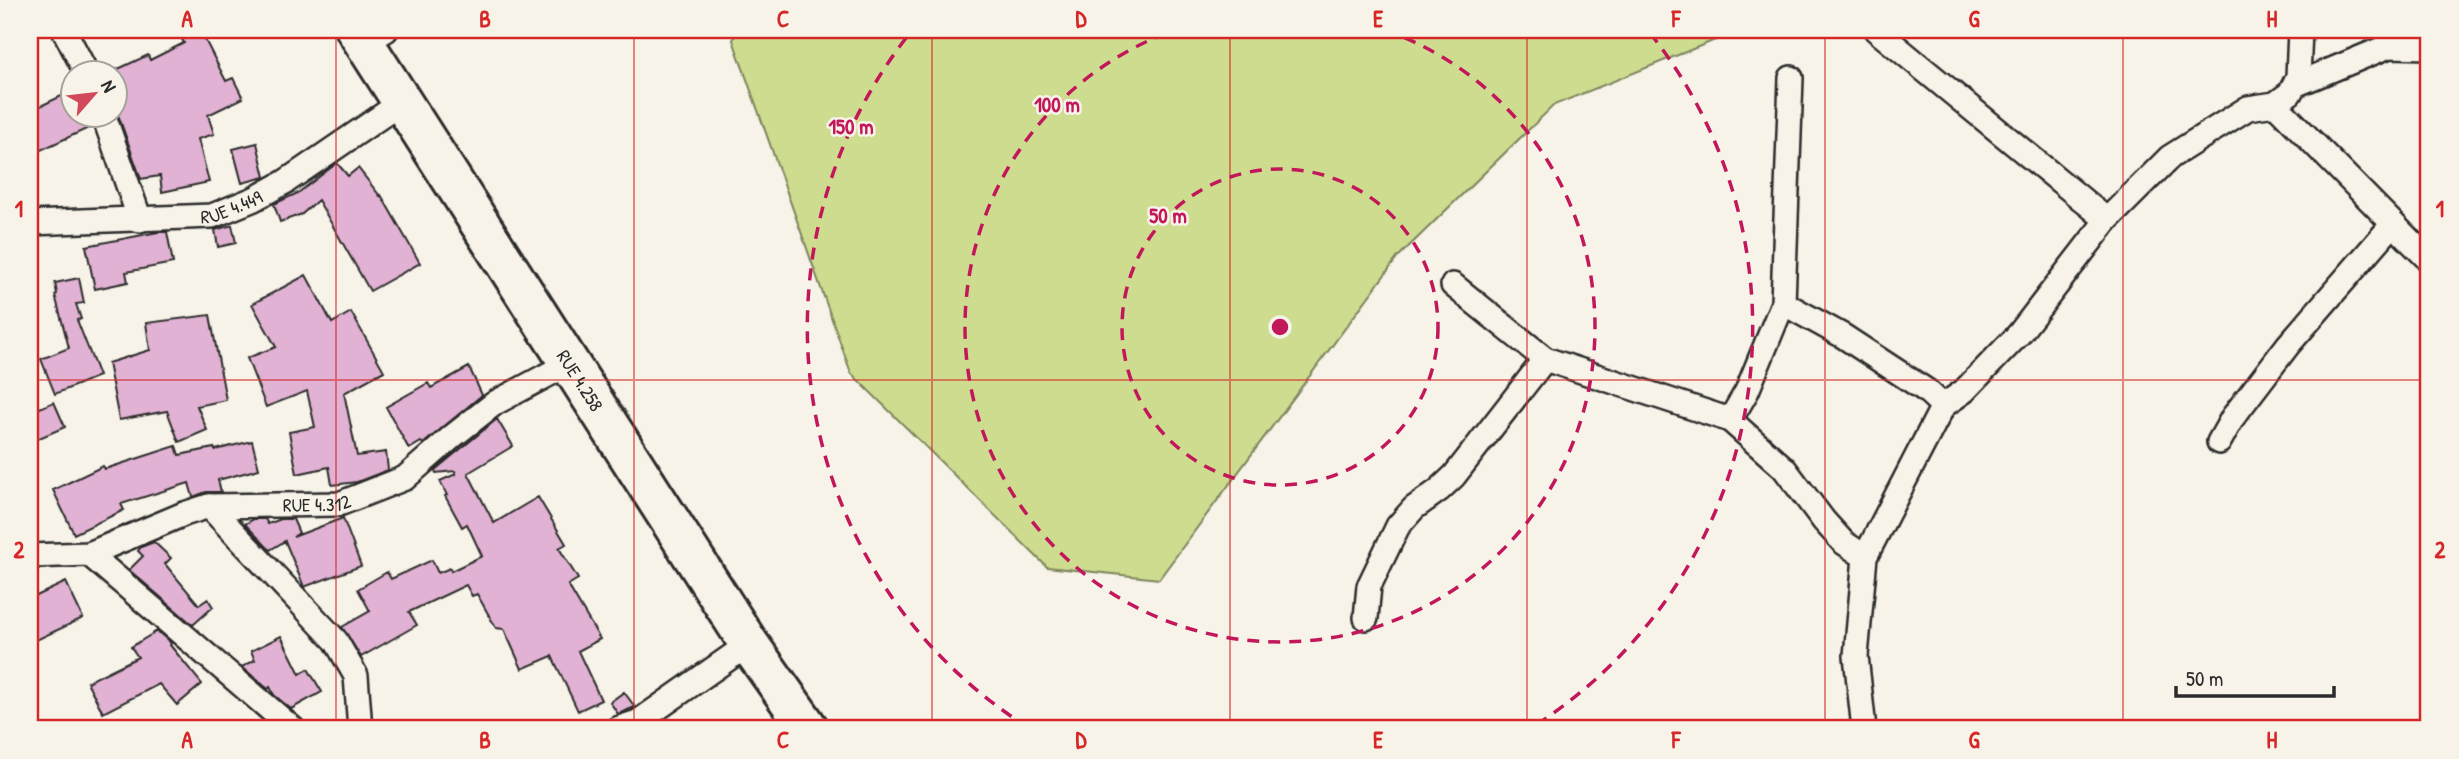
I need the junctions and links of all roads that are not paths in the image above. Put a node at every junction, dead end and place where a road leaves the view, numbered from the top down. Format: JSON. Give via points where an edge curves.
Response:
{"nodes":[{"id":1,"x":64,"y":30,"type":"edge"},
{"id":2,"x":1876,"y":30,"type":"edge"},
{"id":3,"x":2300,"y":30,"type":"edge"},
{"id":4,"x":369,"y":34,"type":"edge"},
{"id":5,"x":2429,"y":47,"type":"edge"},
{"id":6,"x":80,"y":60,"type":"edge"},
{"id":7,"x":1791,"y":78,"type":"dead end"},
{"id":8,"x":2295,"y":85,"type":"junction"},
{"id":9,"x":402,"y":102,"type":"junction"},
{"id":10,"x":2275,"y":104,"type":"junction"},
{"id":11,"x":109,"y":130,"type":"edge"},
{"id":12,"x":140,"y":220,"type":"junction"},
{"id":13,"x":2107,"y":220,"type":"junction"},
{"id":14,"x":30,"y":223,"type":"edge"},
{"id":15,"x":2393,"y":224,"type":"junction"},
{"id":16,"x":2429,"y":260,"type":"edge"},
{"id":17,"x":1453,"y":285,"type":"dead end"},
{"id":18,"x":1783,"y":303,"type":"junction"},
{"id":19,"x":1545,"y":359,"type":"junction"},
{"id":20,"x":568,"y":364,"type":"junction"},
{"id":21,"x":1943,"y":405,"type":"junction"},
{"id":22,"x":1730,"y":420,"type":"junction"},
{"id":23,"x":2219,"y":442,"type":"dead end"},
{"id":24,"x":209,"y":506,"type":"junction"},
{"id":25,"x":89,"y":554,"type":"junction"},
{"id":26,"x":30,"y":556,"type":"edge"},
{"id":27,"x":1865,"y":557,"type":"junction"},
{"id":28,"x":1366,"y":618,"type":"dead end"},
{"id":29,"x":749,"y":644,"type":"junction"},
{"id":30,"x":293,"y":729,"type":"edge"},
{"id":31,"x":360,"y":729,"type":"edge"},
{"id":32,"x":617,"y":729,"type":"edge"},
{"id":33,"x":809,"y":729,"type":"edge"},
{"id":34,"x":1864,"y":729,"type":"edge"}],
"edges":[{"from":1,"to":6,"type":"street"},
{"from":2,"to":13,"type":"street"},
{"from":3,"to":8,"type":"street"},
{"from":4,"to":9,"type":"highway","name":"RUE 4.258"},
{"from":5,"to":8,"type":"street","via":[[2389,46]]},
{"from":7,"to":18,"type":"street"},
{"from":8,"to":10,"type":"street"},
{"from":9,"to":12,"type":"street","name":"RUE 4.449","via":[[254,199],[212,216]]},
{"from":9,"to":20,"type":"highway","name":"RUE 4.258"},
{"from":10,"to":13,"type":"street","via":[[2248,108],[2170,157]]},
{"from":10,"to":15,"type":"street"},
{"from":11,"to":12,"type":"street"},
{"from":12,"to":14,"type":"street","name":"RUE 4.449"},
{"from":13,"to":21,"type":"street","via":[[2019,334],[1964,391]]},
{"from":15,"to":16,"type":"street"},
{"from":15,"to":23,"type":"street","via":[[2288,345]]},
{"from":17,"to":19,"type":"street"},
{"from":18,"to":21,"type":"street","via":[[1843,336]]},
{"from":18,"to":22,"type":"street","via":[[1747,391]]},
{"from":19,"to":22,"type":"street"},
{"from":19,"to":28,"type":"street","via":[[1454,476],[1398,526],[1369,586]]},
{"from":20,"to":24,"type":"street","name":"RUE 4.312","via":[[495,403],[405,478],[339,504]]},
{"from":20,"to":29,"type":"highway","name":"RUE 4.258"},
{"from":21,"to":27,"type":"street"},
{"from":22,"to":27,"type":"street","via":[[1784,468],[1843,542]]},
{"from":24,"to":25,"type":"street","name":"RUE 4.312"},
{"from":24,"to":31,"type":"street","via":[[336,642],[356,676]]},
{"from":25,"to":26,"type":"street","name":"RUE 4.312"},
{"from":25,"to":30,"type":"street"},
{"from":27,"to":34,"type":"street","via":[[1856,656]]},
{"from":29,"to":32,"type":"street","via":[[638,722]]},
{"from":29,"to":33,"type":"highway","name":"RUE 4.258"}]}
